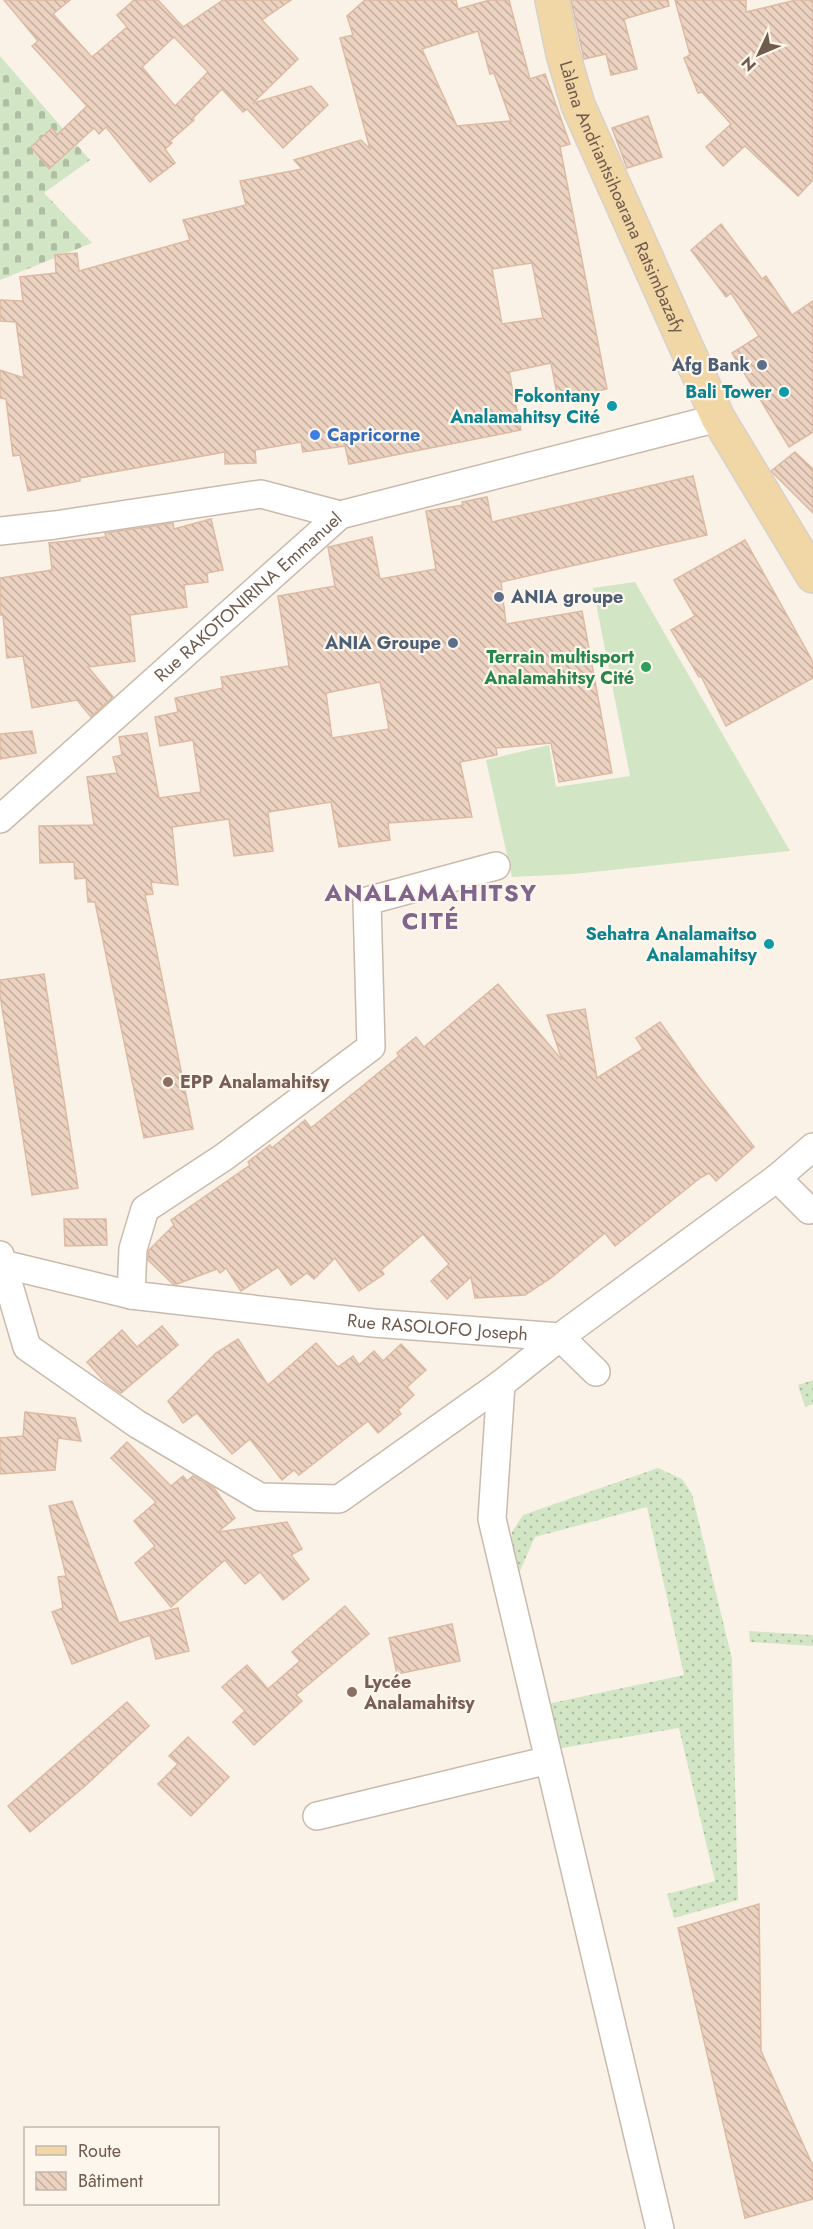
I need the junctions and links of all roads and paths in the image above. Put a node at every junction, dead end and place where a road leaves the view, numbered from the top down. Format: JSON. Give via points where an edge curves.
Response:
{"nodes":[{"id":1,"x":552,"y":0,"type":"edge"},
{"id":2,"x":717,"y":418,"type":"junction"},
{"id":3,"x":340,"y":515,"type":"junction"},
{"id":4,"x":0,"y":531,"type":"edge"},
{"id":5,"x":813,"y":576,"type":"edge"},
{"id":6,"x":0,"y":819,"type":"edge"},
{"id":7,"x":496,"y":866,"type":"dead end"},
{"id":8,"x":813,"y":1147,"type":"edge"},
{"id":9,"x":777,"y":1178,"type":"junction"},
{"id":10,"x":813,"y":1209,"type":"edge"},
{"id":11,"x":1,"y":1259,"type":"edge"},
{"id":12,"x":131,"y":1295,"type":"junction"},
{"id":13,"x":560,"y":1337,"type":"junction"},
{"id":14,"x":596,"y":1372,"type":"dead end"},
{"id":15,"x":501,"y":1384,"type":"junction"},
{"id":16,"x":549,"y":1760,"type":"junction"},
{"id":17,"x":317,"y":1816,"type":"dead end"},
{"id":18,"x":660,"y":2229,"type":"edge"}],
"edges":[{"from":1,"to":2,"type":"main road","name":"Làlana Andriantsihoarana Ratsimbazafy","via":[[562,54],[578,105]]},
{"from":2,"to":3,"type":"street","name":"Rue RAKOTONIRINA Emmanuel"},
{"from":2,"to":5,"type":"main road","name":"Làlana Andriantsihoarana Ratsimbazafy"},
{"from":3,"to":4,"type":"street","via":[[261,494]]},
{"from":3,"to":6,"type":"street","name":"Rue RAKOTONIRINA Emmanuel"},
{"from":7,"to":12,"type":"street","via":[[367,901],[371,1047],[224,1157],[146,1209],[133,1249]]},
{"from":8,"to":9,"type":"street"},
{"from":9,"to":10,"type":"street","via":[[809,1210]]},
{"from":9,"to":13,"type":"street"},
{"from":11,"to":12,"type":"street","name":"Rue RASOLOFO Joseph"},
{"from":11,"to":15,"type":"street","via":[[27,1347],[137,1424],[260,1497],[339,1499]]},
{"from":12,"to":13,"type":"street","name":"Rue RASOLOFO Joseph","via":[[373,1323]]},
{"from":13,"to":14,"type":"street"},
{"from":13,"to":15,"type":"street"},
{"from":15,"to":16,"type":"street","via":[[492,1519]]},
{"from":16,"to":17,"type":"street"},
{"from":16,"to":18,"type":"street"}]}
